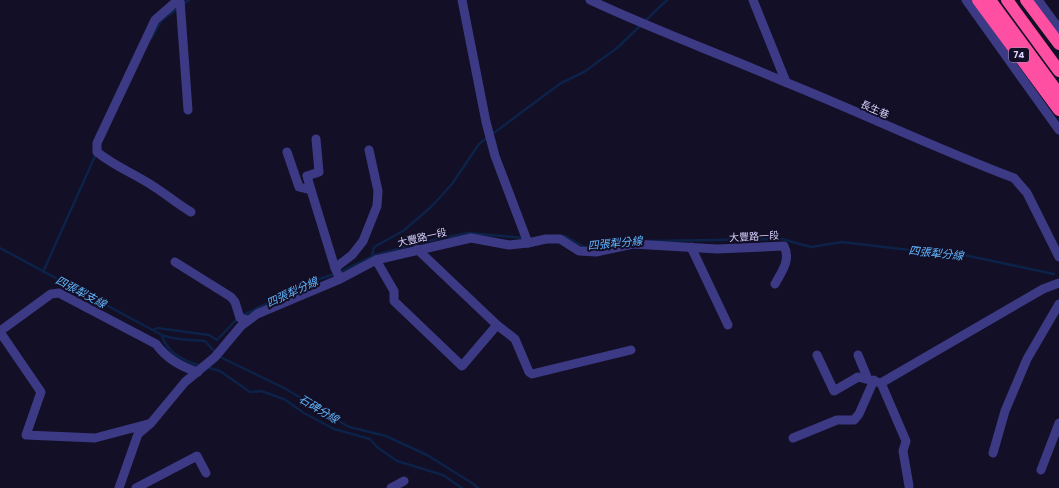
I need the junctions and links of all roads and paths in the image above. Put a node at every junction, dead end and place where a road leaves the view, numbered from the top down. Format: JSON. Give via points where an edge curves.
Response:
{"nodes":[{"id":1,"x":179,"y":0,"type":"edge"},
{"id":2,"x":462,"y":0,"type":"edge"},
{"id":3,"x":590,"y":0,"type":"edge"},
{"id":4,"x":753,"y":0,"type":"edge"},
{"id":5,"x":966,"y":0,"type":"edge"},
{"id":6,"x":978,"y":0,"type":"edge"},
{"id":7,"x":990,"y":0,"type":"edge"},
{"id":8,"x":1007,"y":0,"type":"edge"},
{"id":9,"x":1026,"y":0,"type":"edge"},
{"id":10,"x":1038,"y":0,"type":"edge"},
{"id":11,"x":1059,"y":29,"type":"edge"},
{"id":12,"x":1059,"y":44,"type":"edge"},
{"id":13,"x":1059,"y":71,"type":"edge"},
{"id":14,"x":786,"y":82,"type":"junction"},
{"id":15,"x":1059,"y":94,"type":"edge"},
{"id":16,"x":188,"y":110,"type":"dead end"},
{"id":17,"x":1059,"y":110,"type":"edge"},
{"id":18,"x":1059,"y":130,"type":"edge"},
{"id":19,"x":316,"y":138,"type":"dead end"},
{"id":20,"x":369,"y":150,"type":"dead end"},
{"id":21,"x":287,"y":152,"type":"dead end"},
{"id":22,"x":311,"y":190,"type":"junction"},
{"id":23,"x":191,"y":212,"type":"dead end"},
{"id":24,"x":528,"y":243,"type":"junction"},
{"id":25,"x":691,"y":247,"type":"junction"},
{"id":26,"x":417,"y":249,"type":"junction"},
{"id":27,"x":1059,"y":257,"type":"edge"},
{"id":28,"x":376,"y":260,"type":"junction"},
{"id":29,"x":175,"y":262,"type":"dead end"},
{"id":30,"x":335,"y":268,"type":"junction"},
{"id":31,"x":340,"y":279,"type":"junction"},
{"id":32,"x":1059,"y":283,"type":"edge"},
{"id":33,"x":775,"y":284,"type":"dead end"},
{"id":34,"x":1059,"y":304,"type":"edge"},
{"id":35,"x":248,"y":320,"type":"junction"},
{"id":36,"x":728,"y":325,"type":"dead end"},
{"id":37,"x":497,"y":326,"type":"junction"},
{"id":38,"x":0,"y":331,"type":"edge"},
{"id":39,"x":632,"y":350,"type":"dead end"},
{"id":40,"x":858,"y":354,"type":"dead end"},
{"id":41,"x":817,"y":355,"type":"dead end"},
{"id":42,"x":198,"y":372,"type":"junction"},
{"id":43,"x":874,"y":380,"type":"junction"},
{"id":44,"x":151,"y":423,"type":"junction"},
{"id":45,"x":1059,"y":423,"type":"edge"},
{"id":46,"x":793,"y":438,"type":"dead end"},
{"id":47,"x":994,"y":453,"type":"dead end"},
{"id":48,"x":1041,"y":470,"type":"dead end"},
{"id":49,"x":206,"y":473,"type":"dead end"},
{"id":50,"x":404,"y":481,"type":"dead end"},
{"id":51,"x":909,"y":486,"type":"dead end"},
{"id":52,"x":119,"y":488,"type":"edge"},
{"id":53,"x":136,"y":488,"type":"edge"},
{"id":54,"x":392,"y":488,"type":"edge"}],
"edges":[{"from":1,"to":16,"type":"street"},
{"from":1,"to":23,"type":"street","via":[[155,20],[98,143],[97,152],[154,186],[176,204]]},
{"from":2,"to":24,"type":"street","via":[[493,149]]},
{"from":3,"to":14,"type":"street","name":"長生巷","via":[[644,25]]},
{"from":4,"to":14,"type":"street"},
{"from":5,"to":18,"type":"street"},
{"from":6,"to":17,"type":"highway","number":"74"},
{"from":7,"to":15,"type":"highway","number":"74"},
{"from":8,"to":13,"type":"highway","number":"74"},
{"from":9,"to":12,"type":"highway"},
{"from":10,"to":11,"type":"street"},
{"from":14,"to":27,"type":"street","name":"長生巷","via":[[1014,178],[1027,193]]},
{"from":19,"to":22,"type":"street","via":[[319,172],[307,176]]},
{"from":20,"to":30,"type":"street","via":[[378,191],[377,206],[363,241],[352,255]]},
{"from":21,"to":22,"type":"street","via":[[299,187]]},
{"from":22,"to":30,"type":"street"},
{"from":24,"to":25,"type":"street","name":"大豐路一段","via":[[560,239],[579,251],[596,252],[633,244]]},
{"from":24,"to":26,"type":"street","name":"大豐路一段","via":[[509,245],[471,238]]},
{"from":25,"to":33,"type":"street","name":"大豐路一段","via":[[717,250],[784,246],[788,260]]},
{"from":25,"to":36,"type":"street"},
{"from":26,"to":28,"type":"street","name":"大豐路一段"},
{"from":26,"to":37,"type":"street"},
{"from":28,"to":31,"type":"street","name":"大豐路一段"},
{"from":28,"to":37,"type":"street","via":[[394,291],[394,302],[462,366]]},
{"from":29,"to":35,"type":"street","via":[[231,297],[240,318]]},
{"from":30,"to":31,"type":"street"},
{"from":31,"to":35,"type":"street","name":"大豐路一段"},
{"from":32,"to":43,"type":"street"},
{"from":34,"to":47,"type":"street","via":[[1027,359],[1005,411]]},
{"from":35,"to":42,"type":"street","name":"大豐路一段"},
{"from":37,"to":39,"type":"street","via":[[515,339],[532,374]]},
{"from":38,"to":42,"type":"street","via":[[51,294],[59,293],[156,344],[163,354],[183,368]]},
{"from":38,"to":44,"type":"street","via":[[41,392],[26,435],[95,438]]},
{"from":40,"to":43,"type":"street"},
{"from":41,"to":43,"type":"street","via":[[834,391],[858,377]]},
{"from":42,"to":44,"type":"street","name":"大豐路一段","via":[[185,382]]},
{"from":43,"to":46,"type":"street","via":[[854,420],[837,420]]},
{"from":43,"to":51,"type":"street","via":[[906,441],[903,451]]},
{"from":44,"to":52,"type":"street","name":"大豐路一段","via":[[138,434]]},
{"from":45,"to":48,"type":"street"},
{"from":49,"to":53,"type":"street","via":[[197,456]]},
{"from":50,"to":54,"type":"street"}]}
